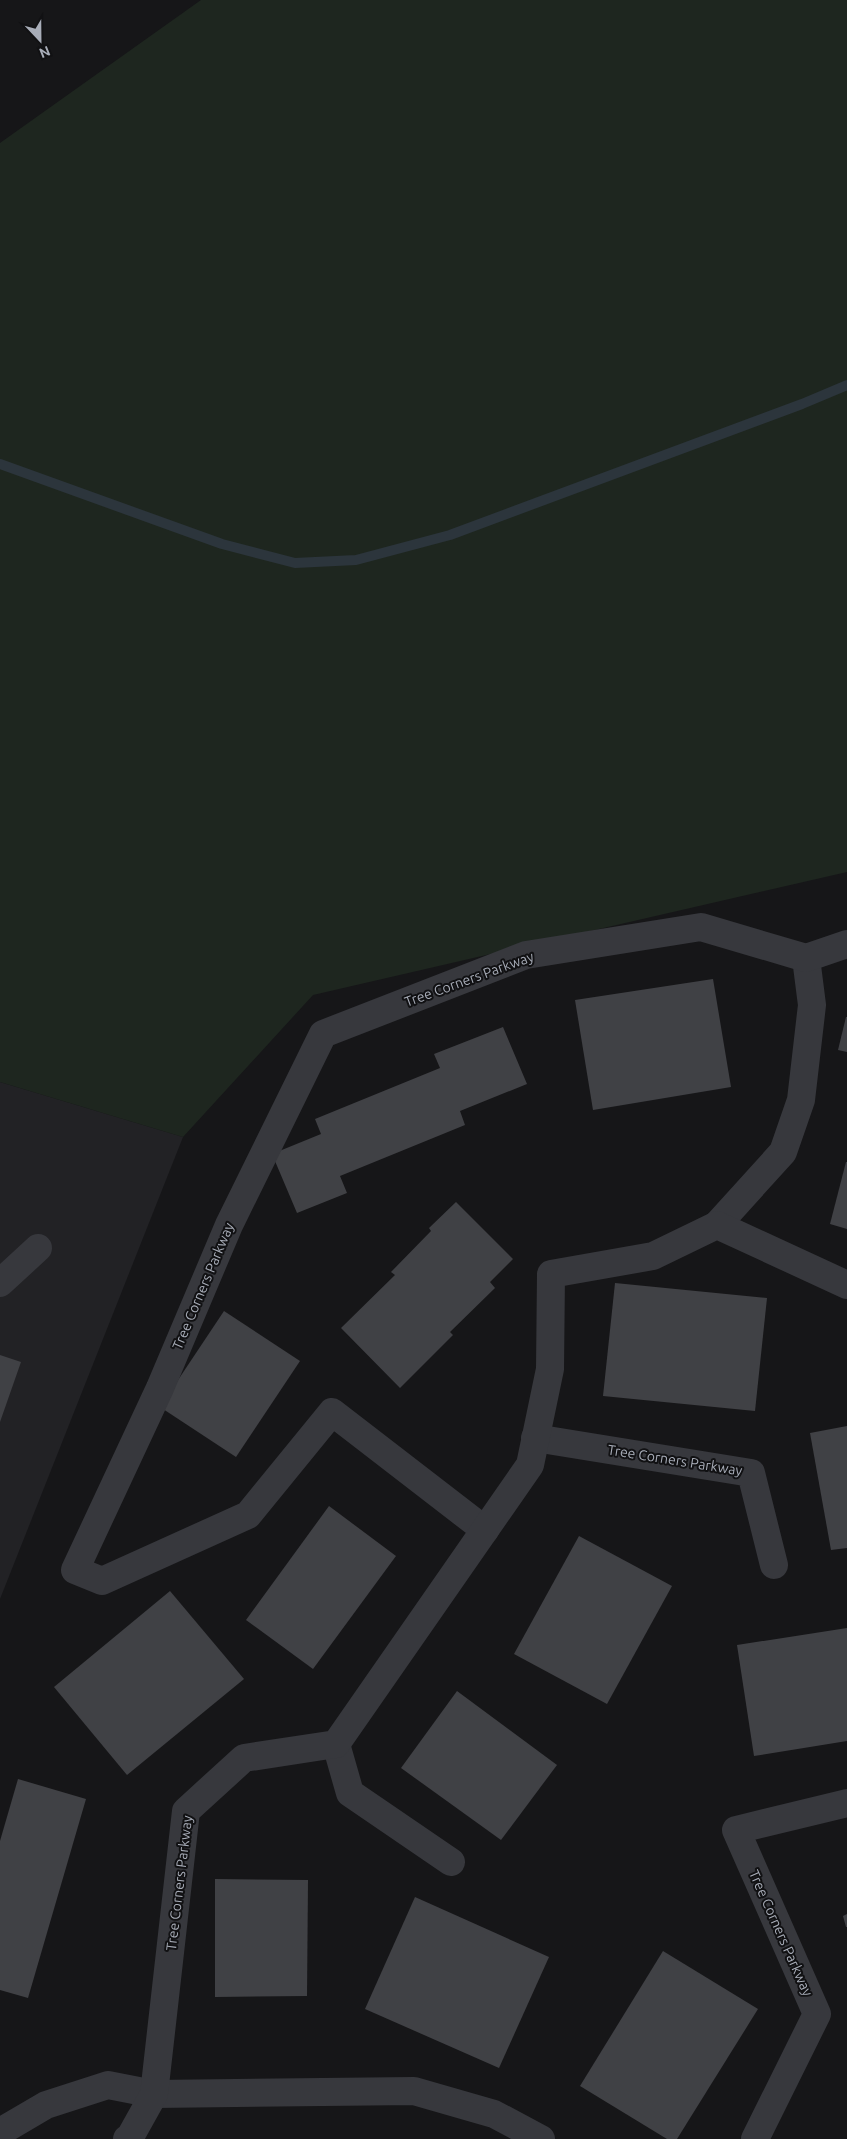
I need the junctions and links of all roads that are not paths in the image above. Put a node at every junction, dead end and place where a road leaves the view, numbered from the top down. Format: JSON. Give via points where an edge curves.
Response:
{"nodes":[{"id":1,"x":847,"y":944,"type":"edge"},
{"id":2,"x":806,"y":958,"type":"junction"},
{"id":3,"x":717,"y":1225,"type":"junction"},
{"id":4,"x":38,"y":1248,"type":"dead end"},
{"id":5,"x":0,"y":1283,"type":"edge"},
{"id":6,"x":847,"y":1285,"type":"edge"},
{"id":7,"x":536,"y":1438,"type":"junction"},
{"id":8,"x":485,"y":1530,"type":"junction"},
{"id":9,"x":774,"y":1565,"type":"dead end"},
{"id":10,"x":336,"y":1744,"type":"junction"},
{"id":11,"x":847,"y":1804,"type":"edge"},
{"id":12,"x":451,"y":1862,"type":"dead end"},
{"id":13,"x":154,"y":2094,"type":"junction"},
{"id":14,"x":0,"y":2132,"type":"edge"},
{"id":15,"x":127,"y":2139,"type":"edge"},
{"id":16,"x":542,"y":2139,"type":"edge"},
{"id":17,"x":755,"y":2139,"type":"edge"}],
"edges":[{"from":1,"to":2,"type":"street"},
{"from":2,"to":3,"type":"street","via":[[812,1004],[800,1100],[784,1152]]},
{"from":2,"to":8,"type":"street","name":"Tree Corners Parkway","via":[[701,927],[526,956],[323,1034],[229,1225],[160,1388],[75,1570],[102,1582],[248,1515],[332,1412]]},
{"from":3,"to":6,"type":"street"},
{"from":3,"to":7,"type":"street","via":[[653,1256],[551,1274],[550,1369]]},
{"from":4,"to":5,"type":"street"},
{"from":7,"to":8,"type":"street","via":[[530,1465]]},
{"from":7,"to":9,"type":"street","name":"Tree Corners Parkway","via":[[751,1473]]},
{"from":8,"to":10,"type":"street"},
{"from":10,"to":12,"type":"street","via":[[350,1793]]},
{"from":10,"to":13,"type":"street","name":"Tree Corners Parkway","via":[[244,1758],[186,1811]]},
{"from":11,"to":17,"type":"street","name":"Tree Corners Parkway","via":[[736,1830],[817,2014]]},
{"from":13,"to":14,"type":"street","via":[[108,2085],[46,2105]]},
{"from":13,"to":15,"type":"street","name":"Tree Corners Parkway"},
{"from":13,"to":16,"type":"street","via":[[414,2091],[494,2114]]}]}
